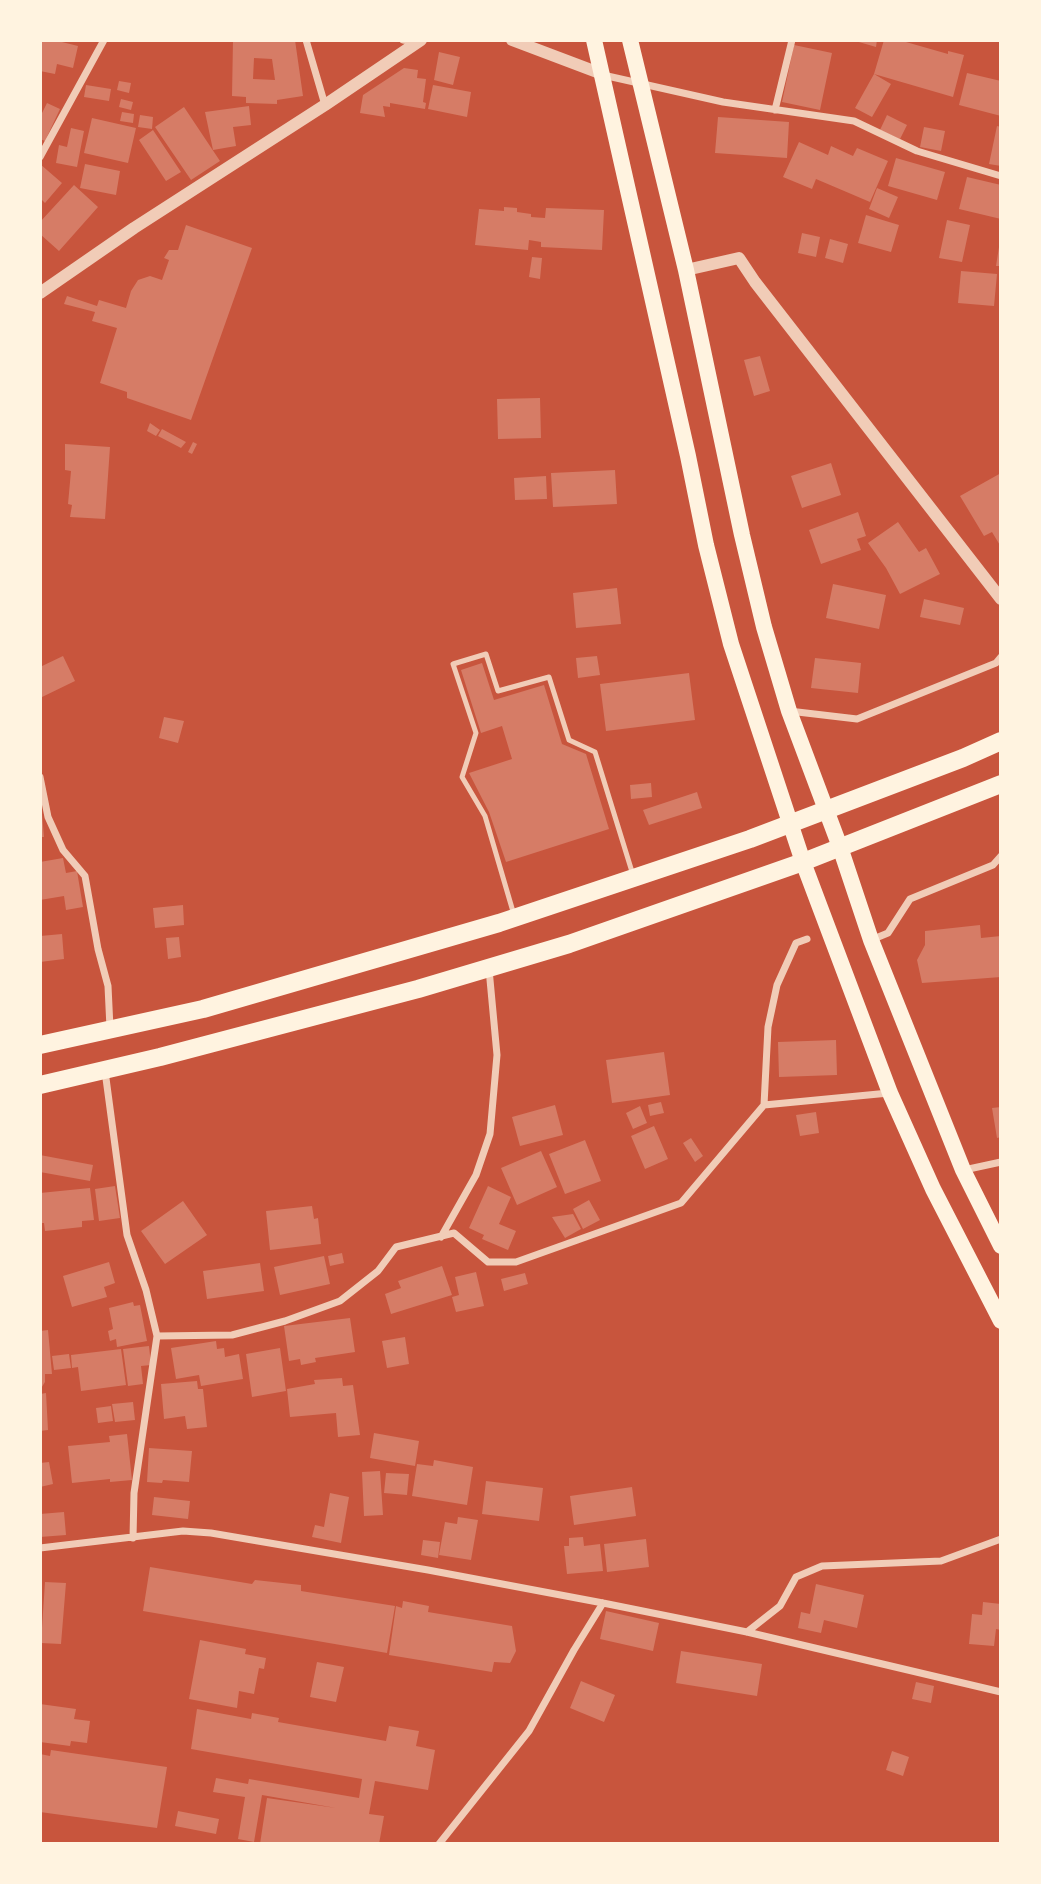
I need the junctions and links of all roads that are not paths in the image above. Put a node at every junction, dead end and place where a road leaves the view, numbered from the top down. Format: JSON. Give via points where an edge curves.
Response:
{"nodes":[{"id":1,"x":104,"y":40,"type":"edge"},
{"id":2,"x":306,"y":40,"type":"edge"},
{"id":3,"x":403,"y":40,"type":"edge"},
{"id":4,"x":512,"y":40,"type":"edge"},
{"id":5,"x":594,"y":40,"type":"edge"},
{"id":6,"x":630,"y":40,"type":"edge"},
{"id":7,"x":792,"y":40,"type":"edge"},
{"id":8,"x":419,"y":41,"type":"edge"},
{"id":9,"x":602,"y":74,"type":"junction"},
{"id":10,"x":641,"y":83,"type":"junction"},
{"id":11,"x":325,"y":105,"type":"junction"},
{"id":12,"x":775,"y":110,"type":"junction"},
{"id":13,"x":40,"y":157,"type":"edge"},
{"id":14,"x":1001,"y":176,"type":"edge"},
{"id":15,"x":686,"y":270,"type":"junction"},
{"id":16,"x":40,"y":293,"type":"edge"},
{"id":17,"x":1001,"y":599,"type":"edge"},
{"id":18,"x":1001,"y":657,"type":"edge"},
{"id":19,"x":789,"y":710,"type":"junction"},
{"id":20,"x":1001,"y":741,"type":"edge"},
{"id":21,"x":40,"y":777,"type":"edge"},
{"id":22,"x":1001,"y":784,"type":"edge"},
{"id":23,"x":826,"y":811,"type":"junction"},
{"id":24,"x":790,"y":824,"type":"junction"},
{"id":25,"x":840,"y":847,"type":"junction"},
{"id":26,"x":1001,"y":856,"type":"edge"},
{"id":27,"x":803,"y":862,"type":"junction"},
{"id":28,"x":634,"y":878,"type":"junction"},
{"id":29,"x":515,"y":918,"type":"junction"},
{"id":30,"x":807,"y":939,"type":"dead end"},
{"id":31,"x":871,"y":940,"type":"junction"},
{"id":32,"x":489,"y":968,"type":"junction"},
{"id":33,"x":110,"y":1028,"type":"junction"},
{"id":34,"x":40,"y":1045,"type":"edge"},
{"id":35,"x":105,"y":1071,"type":"junction"},
{"id":36,"x":40,"y":1085,"type":"edge"},
{"id":37,"x":890,"y":1093,"type":"junction"},
{"id":38,"x":764,"y":1105,"type":"junction"},
{"id":39,"x":1001,"y":1162,"type":"edge"},
{"id":40,"x":963,"y":1170,"type":"junction"},
{"id":41,"x":442,"y":1237,"type":"junction"},
{"id":42,"x":1001,"y":1246,"type":"edge"},
{"id":43,"x":1001,"y":1321,"type":"edge"},
{"id":44,"x":157,"y":1336,"type":"junction"},
{"id":45,"x":133,"y":1538,"type":"junction"},
{"id":46,"x":1001,"y":1539,"type":"edge"},
{"id":47,"x":40,"y":1548,"type":"edge"},
{"id":48,"x":603,"y":1603,"type":"junction"},
{"id":49,"x":747,"y":1632,"type":"junction"},
{"id":50,"x":1001,"y":1692,"type":"edge"},
{"id":51,"x":439,"y":1844,"type":"edge"}],
"edges":[{"from":1,"to":13,"type":"street"},
{"from":2,"to":11,"type":"street"},
{"from":3,"to":8,"type":"street"},
{"from":4,"to":9,"type":"street"},
{"from":5,"to":9,"type":"main road"},
{"from":6,"to":10,"type":"main road"},
{"from":7,"to":12,"type":"street"},
{"from":8,"to":11,"type":"street"},
{"from":9,"to":10,"type":"street"},
{"from":9,"to":24,"type":"main road","via":[[706,545],[731,644]]},
{"from":10,"to":12,"type":"street"},
{"from":10,"to":15,"type":"main road"},
{"from":11,"to":16,"type":"street"},
{"from":12,"to":14,"type":"street","via":[[854,121],[917,152]]},
{"from":15,"to":17,"type":"street","via":[[739,258]]},
{"from":15,"to":19,"type":"main road","via":[[742,535]]},
{"from":18,"to":19,"type":"street","via":[[996,663],[857,719]]},
{"from":19,"to":23,"type":"main road"},
{"from":20,"to":23,"type":"highway"},
{"from":21,"to":33,"type":"street","via":[[48,817],[63,850],[85,876],[108,986]]},
{"from":22,"to":25,"type":"highway"},
{"from":23,"to":24,"type":"highway"},
{"from":23,"to":25,"type":"main road"},
{"from":24,"to":27,"type":"main road"},
{"from":24,"to":28,"type":"highway"},
{"from":25,"to":27,"type":"highway"},
{"from":25,"to":31,"type":"main road"},
{"from":26,"to":31,"type":"street","via":[[993,865],[911,900],[888,933]]},
{"from":27,"to":32,"type":"highway"},
{"from":27,"to":37,"type":"main road"},
{"from":28,"to":29,"type":"highway"},
{"from":28,"to":29,"type":"lane","via":[[595,752],[569,740],[549,677],[498,691],[486,654],[453,664],[476,733],[462,777],[485,816]]},
{"from":29,"to":33,"type":"highway","via":[[203,1009]]},
{"from":30,"to":38,"type":"street","via":[[796,943],[778,985],[768,1027]]},
{"from":31,"to":40,"type":"main road"},
{"from":32,"to":35,"type":"highway"},
{"from":32,"to":41,"type":"street","via":[[497,1055],[490,1134],[476,1175]]},
{"from":33,"to":34,"type":"highway"},
{"from":35,"to":36,"type":"highway"},
{"from":35,"to":44,"type":"street","via":[[127,1235]]},
{"from":37,"to":38,"type":"street"},
{"from":37,"to":43,"type":"main road"},
{"from":38,"to":41,"type":"street","via":[[681,1203],[516,1262],[488,1262],[454,1233]]},
{"from":39,"to":40,"type":"street"},
{"from":40,"to":42,"type":"main road"},
{"from":41,"to":44,"type":"street","via":[[396,1247],[378,1271],[340,1301],[285,1321],[232,1335]]},
{"from":44,"to":45,"type":"street","via":[[134,1493]]},
{"from":45,"to":47,"type":"street"},
{"from":45,"to":48,"type":"street","via":[[183,1531],[211,1534]]},
{"from":46,"to":49,"type":"street","via":[[941,1561],[822,1566],[796,1577],[780,1606]]},
{"from":48,"to":49,"type":"street"},
{"from":48,"to":51,"type":"street","via":[[529,1731]]},
{"from":49,"to":50,"type":"street"}]}
